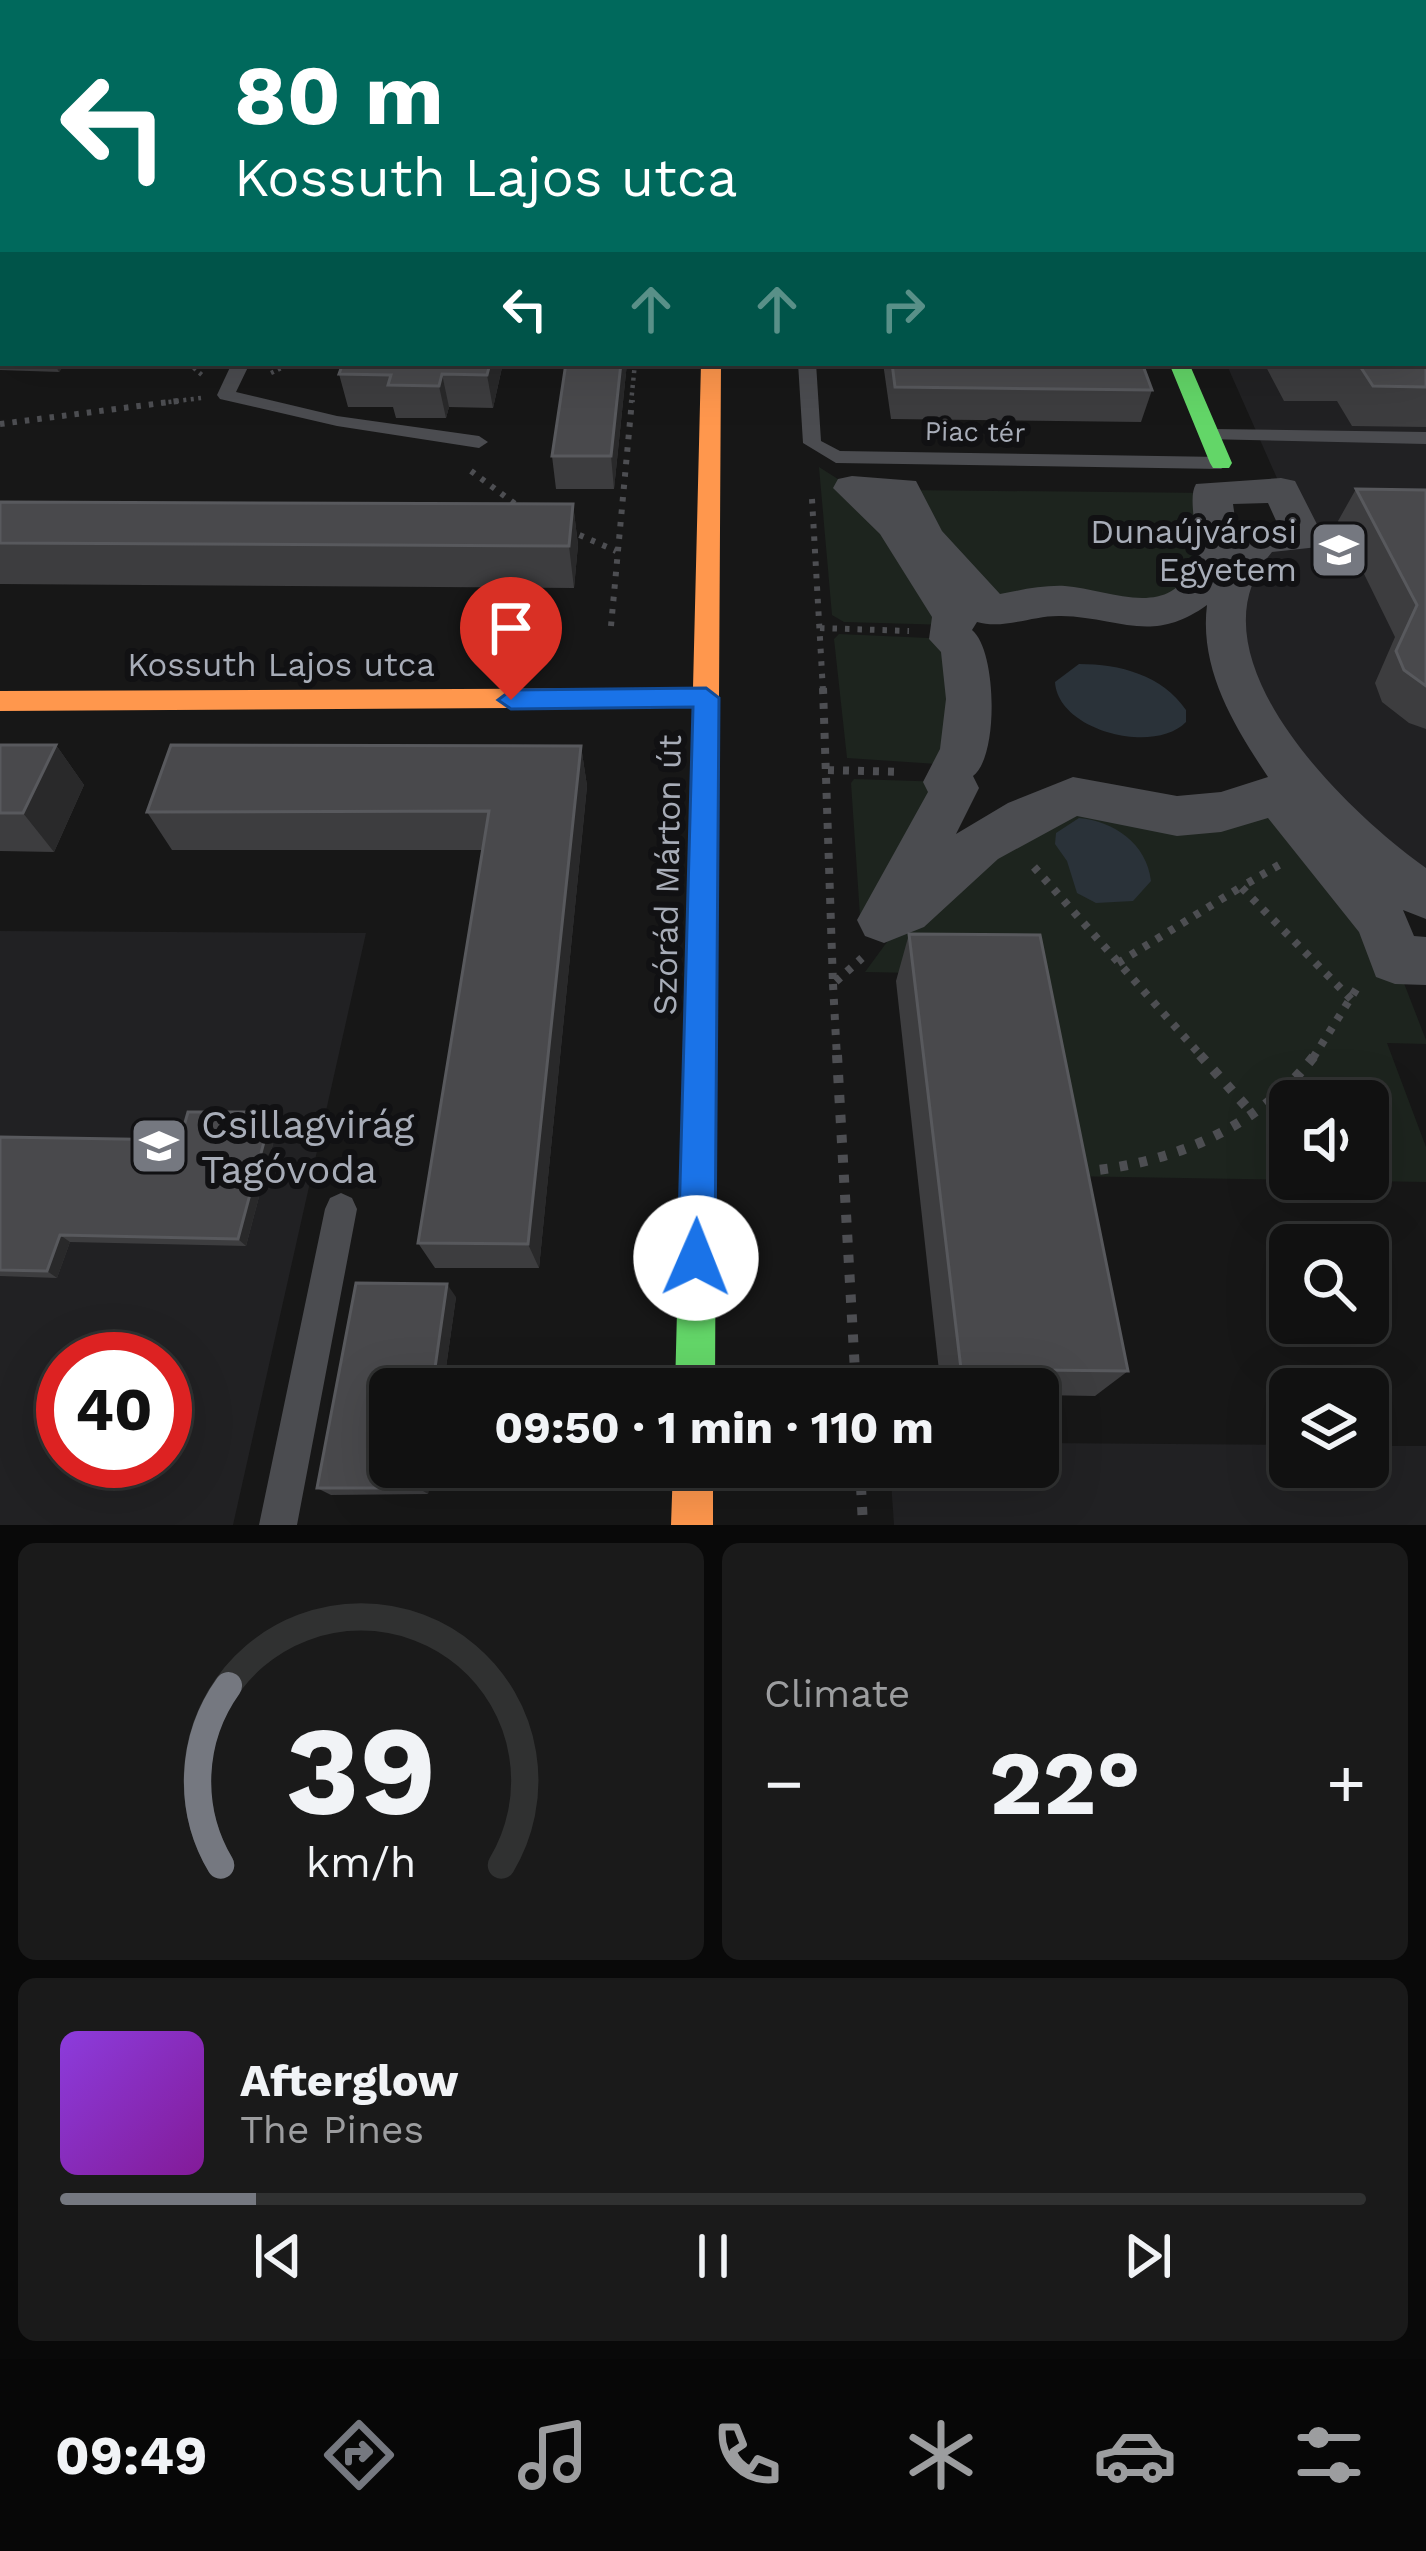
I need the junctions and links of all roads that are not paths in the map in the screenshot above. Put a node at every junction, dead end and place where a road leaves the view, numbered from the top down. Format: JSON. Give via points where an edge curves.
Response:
{"nodes":[{"id":1,"x":240,"y":366,"type":"edge"},
{"id":2,"x":711,"y":366,"type":"edge"},
{"id":3,"x":807,"y":366,"type":"edge"},
{"id":4,"x":1180,"y":366,"type":"edge"},
{"id":5,"x":1210,"y":435,"type":"junction"},
{"id":6,"x":1426,"y":438,"type":"edge"},
{"id":7,"x":479,"y":442,"type":"dead end"},
{"id":8,"x":1221,"y":463,"type":"joint"},
{"id":9,"x":706,"y":698,"type":"junction"},
{"id":10,"x":0,"y":701,"type":"edge"},
{"id":11,"x":1426,"y":897,"type":"edge"},
{"id":12,"x":1426,"y":961,"type":"edge"},
{"id":13,"x":341,"y":1209,"type":"dead end"},
{"id":14,"x":694,"y":1368,"type":"edge"},
{"id":15,"x":693,"y":1488,"type":"edge"},
{"id":16,"x":278,"y":1525,"type":"edge"},
{"id":17,"x":692,"y":1525,"type":"edge"}],
"edges":[{"from":1,"to":7,"type":"lane","via":[[226,394]]},
{"from":2,"to":9,"type":"street","name":"Szórád Márton út"},
{"from":3,"to":8,"type":"lane","name":"Piac tér","via":[[812,443],[836,457]]},
{"from":4,"to":5,"type":"street"},
{"from":5,"to":6,"type":"lane"},
{"from":5,"to":8,"type":"street"},
{"from":9,"to":10,"type":"street","name":"Kossuth Lajos utca"},
{"from":9,"to":14,"type":"street","name":"Szórád Márton út"},
{"from":11,"to":12,"type":"street","via":[[1312,797],[1245,695],[1227,630],[1231,581],[1261,539],[1304,538],[1281,490],[1210,493],[1220,545],[1208,576],[1156,614],[1062,601],[992,611],[929,542],[902,490],[852,488],[894,525],[956,621],[951,639],[962,644],[969,699],[963,759],[947,782],[955,788],[884,920],[906,916],[1003,830],[1079,794],[1202,816],[1277,794],[1382,921],[1395,960]]},
{"from":13,"to":16,"type":"lane"},
{"from":15,"to":17,"type":"street"}]}
